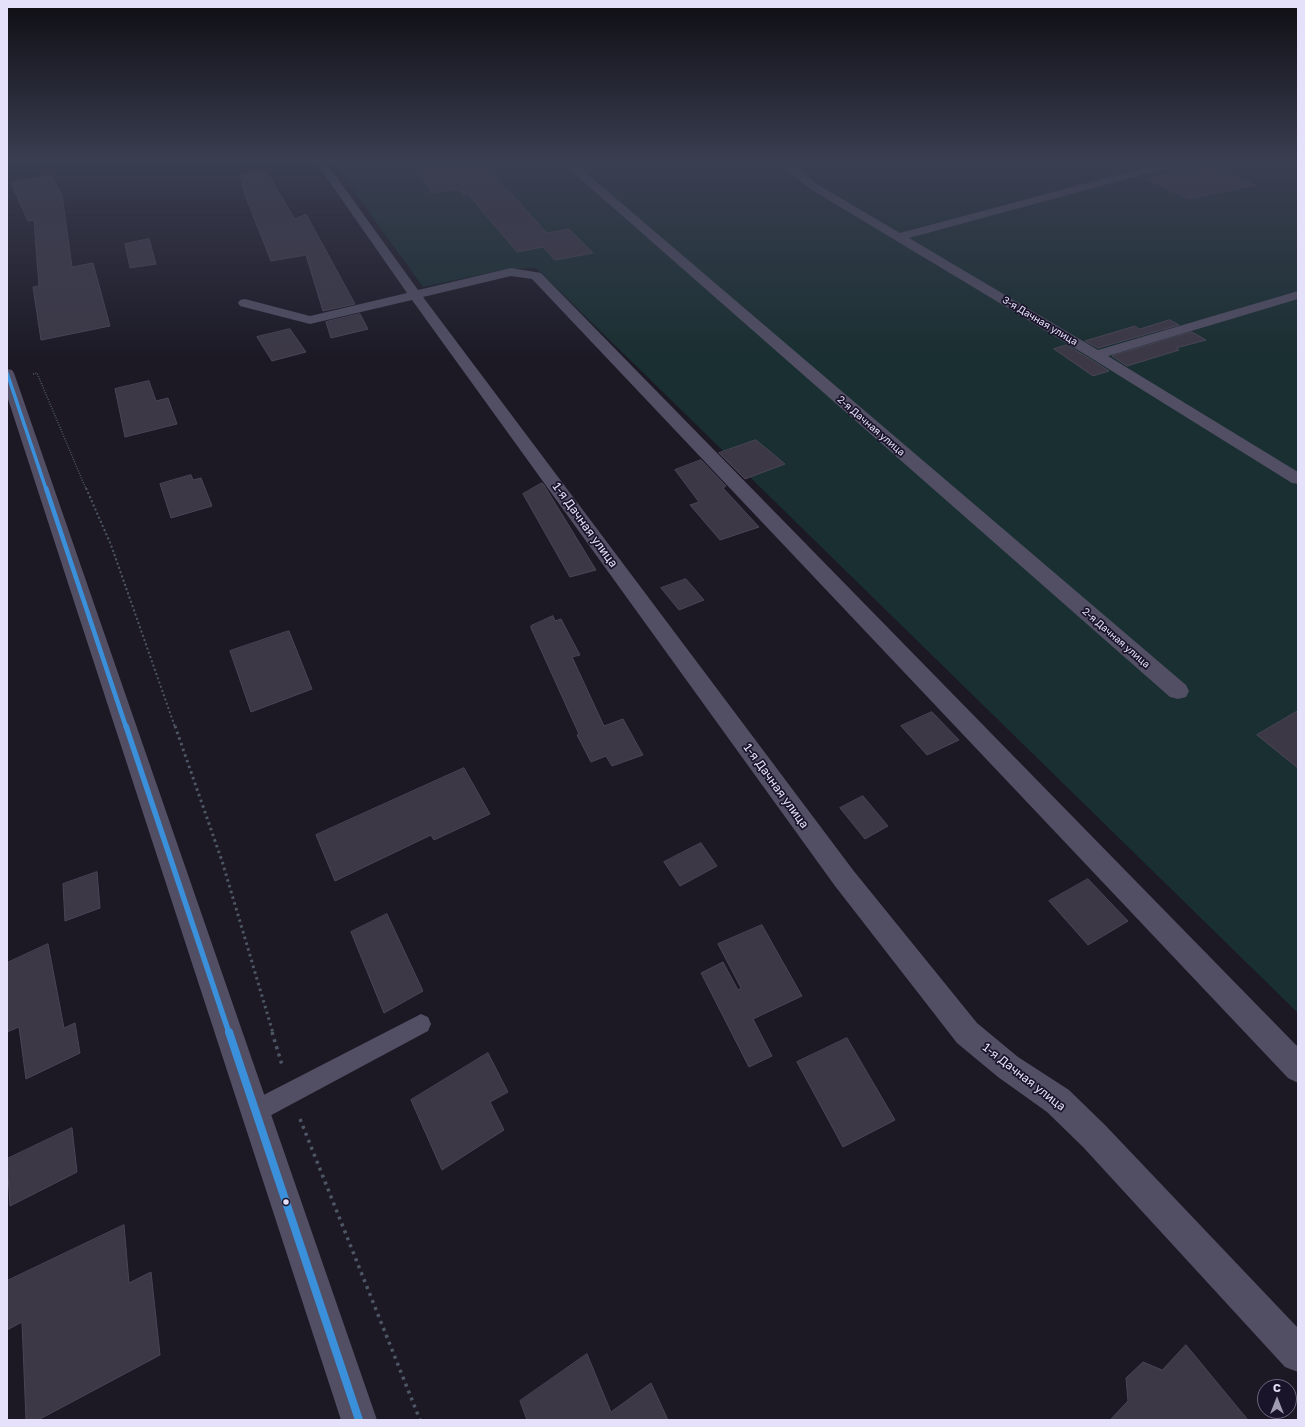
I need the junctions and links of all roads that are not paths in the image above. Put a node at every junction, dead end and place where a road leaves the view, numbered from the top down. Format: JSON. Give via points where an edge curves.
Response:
{"nodes":[{"id":1,"x":367,"y":228,"type":"edge"},
{"id":2,"x":642,"y":228,"type":"edge"},
{"id":3,"x":883,"y":228,"type":"edge"},
{"id":4,"x":934,"y":228,"type":"edge"},
{"id":5,"x":899,"y":237,"type":"junction"},
{"id":6,"x":415,"y":295,"type":"junction"},
{"id":7,"x":1298,"y":295,"type":"edge"},
{"id":8,"x":245,"y":303,"type":"dead end"},
{"id":9,"x":1096,"y":355,"type":"junction"},
{"id":10,"x":8,"y":377,"type":"edge"},
{"id":11,"x":1298,"y":479,"type":"edge"},
{"id":12,"x":1178,"y":691,"type":"dead end"},
{"id":13,"x":421,"y":1024,"type":"dead end"},
{"id":14,"x":1298,"y":1068,"type":"edge"},
{"id":15,"x":256,"y":1111,"type":"junction"},
{"id":16,"x":1298,"y":1354,"type":"edge"},
{"id":17,"x":359,"y":1420,"type":"edge"}],
"edges":[{"from":1,"to":6,"type":"street","name":"1-я Дачная улица"},
{"from":2,"to":12,"type":"street","name":"2-я Дачная улица"},
{"from":3,"to":5,"type":"street","name":"3-я Дачная улица"},
{"from":4,"to":5,"type":"street"},
{"from":5,"to":9,"type":"street","name":"3-я Дачная улица"},
{"from":6,"to":8,"type":"street","via":[[310,320]]},
{"from":6,"to":14,"type":"street","via":[[511,272],[536,276]]},
{"from":6,"to":16,"type":"street","name":"1-я Дачная улица","via":[[844,878],[967,1032],[1008,1067],[1058,1101],[1094,1136]]},
{"from":7,"to":9,"type":"street"},
{"from":9,"to":11,"type":"street","name":"3-я Дачная улица"},
{"from":10,"to":15,"type":"street"},
{"from":13,"to":15,"type":"lane"},
{"from":15,"to":17,"type":"street"}]}
